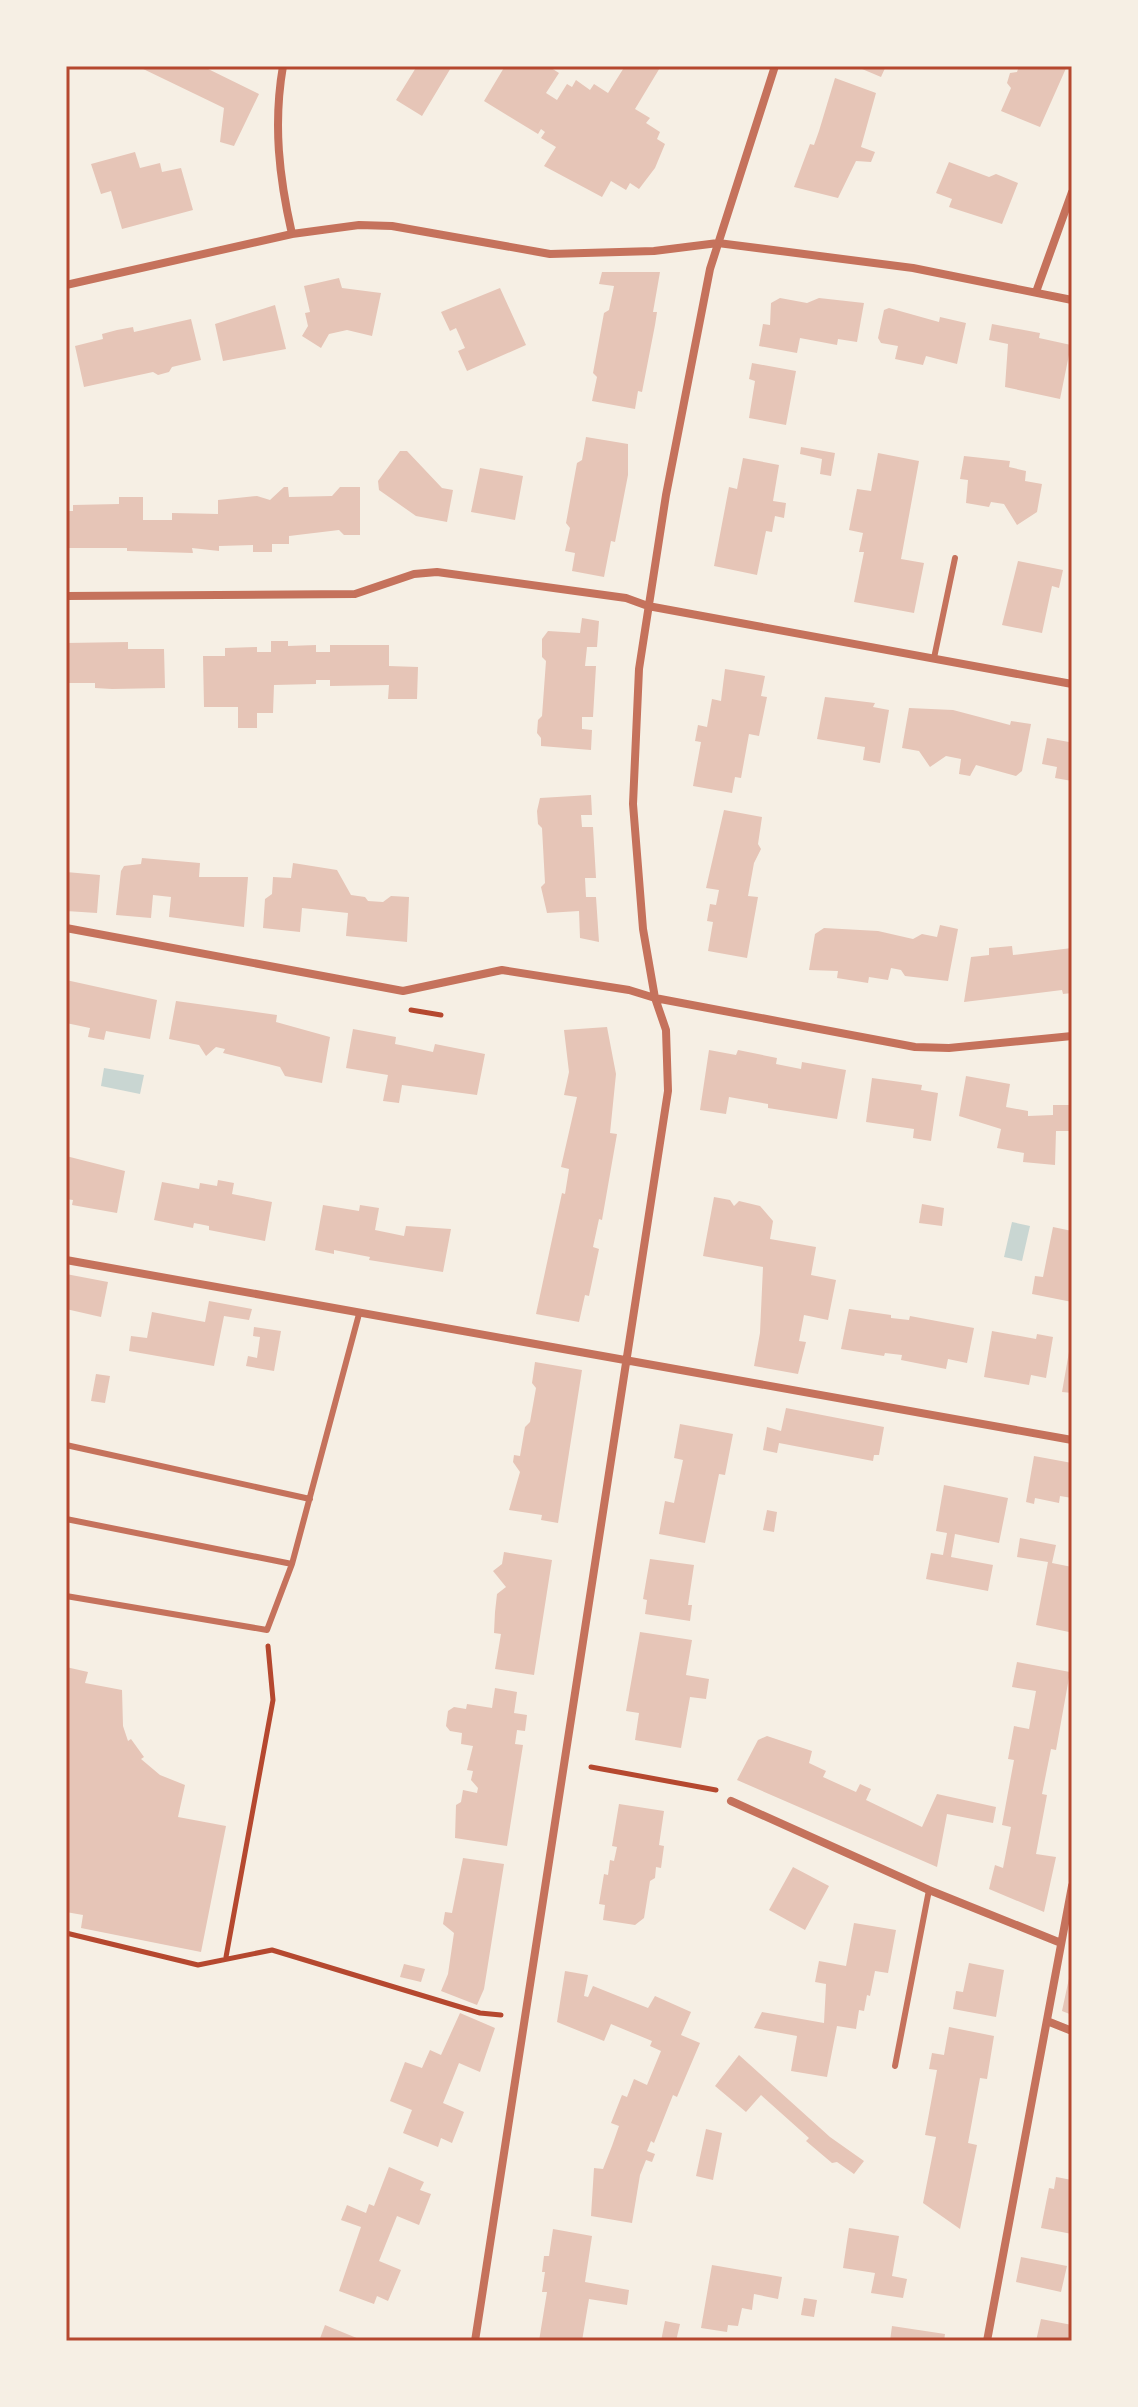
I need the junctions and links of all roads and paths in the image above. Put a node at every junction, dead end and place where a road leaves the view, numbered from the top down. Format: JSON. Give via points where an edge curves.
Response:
{"nodes":[{"id":1,"x":283,"y":66,"type":"edge"},
{"id":2,"x":775,"y":66,"type":"edge"},
{"id":3,"x":1072,"y":192,"type":"edge"},
{"id":4,"x":292,"y":234,"type":"junction"},
{"id":5,"x":718,"y":243,"type":"junction"},
{"id":6,"x":66,"y":285,"type":"edge"},
{"id":7,"x":1036,"y":292,"type":"junction"},
{"id":8,"x":1072,"y":300,"type":"edge"},
{"id":9,"x":955,"y":558,"type":"dead end"},
{"id":10,"x":66,"y":596,"type":"edge"},
{"id":11,"x":648,"y":606,"type":"junction"},
{"id":12,"x":934,"y":658,"type":"junction"},
{"id":13,"x":1072,"y":684,"type":"edge"},
{"id":14,"x":66,"y":928,"type":"edge"},
{"id":15,"x":655,"y":998,"type":"junction"},
{"id":16,"x":401,"y":1008,"type":"dead end"},
{"id":17,"x":441,"y":1015,"type":"dead end"},
{"id":18,"x":1072,"y":1036,"type":"edge"},
{"id":19,"x":66,"y":1260,"type":"edge"},
{"id":20,"x":359,"y":1314,"type":"junction"},
{"id":21,"x":627,"y":1363,"type":"junction"},
{"id":22,"x":1072,"y":1440,"type":"edge"},
{"id":23,"x":66,"y":1445,"type":"edge"},
{"id":24,"x":310,"y":1499,"type":"junction"},
{"id":25,"x":66,"y":1519,"type":"edge"},
{"id":26,"x":292,"y":1564,"type":"junction"},
{"id":27,"x":66,"y":1596,"type":"edge"},
{"id":28,"x":267,"y":1630,"type":"junction"},
{"id":29,"x":591,"y":1767,"type":"dead end"},
{"id":30,"x":719,"y":1791,"type":"dead end"},
{"id":31,"x":731,"y":1801,"type":"dead end"},
{"id":32,"x":1072,"y":1886,"type":"edge"},
{"id":33,"x":929,"y":1890,"type":"junction"},
{"id":34,"x":66,"y":1933,"type":"edge"},
{"id":35,"x":1061,"y":1943,"type":"junction"},
{"id":36,"x":226,"y":1957,"type":"junction"},
{"id":37,"x":501,"y":2015,"type":"dead end"},
{"id":38,"x":1047,"y":2021,"type":"junction"},
{"id":39,"x":1072,"y":2031,"type":"edge"},
{"id":40,"x":895,"y":2066,"type":"dead end"},
{"id":41,"x":475,"y":2341,"type":"edge"},
{"id":42,"x":987,"y":2341,"type":"edge"}],
"edges":[{"from":1,"to":4,"type":"street","via":[[277,142]]},
{"from":2,"to":5,"type":"street"},
{"from":3,"to":7,"type":"street"},
{"from":4,"to":5,"type":"street","via":[[392,226],[550,254]]},
{"from":4,"to":6,"type":"street"},
{"from":5,"to":7,"type":"street","via":[[913,268]]},
{"from":5,"to":11,"type":"street"},
{"from":7,"to":8,"type":"street"},
{"from":9,"to":12,"type":"lane"},
{"from":10,"to":11,"type":"street","via":[[355,594],[414,574],[437,572],[626,598]]},
{"from":11,"to":12,"type":"street"},
{"from":11,"to":15,"type":"street","via":[[633,741],[633,804],[643,929]]},
{"from":12,"to":13,"type":"street"},
{"from":14,"to":15,"type":"street","via":[[403,991],[502,970]]},
{"from":15,"to":18,"type":"street","via":[[923,1048]]},
{"from":15,"to":21,"type":"street","via":[[666,1030],[668,1091]]},
{"from":16,"to":17,"type":"path"},
{"from":19,"to":20,"type":"street"},
{"from":20,"to":21,"type":"street"},
{"from":20,"to":24,"type":"lane"},
{"from":21,"to":22,"type":"street"},
{"from":21,"to":41,"type":"street"},
{"from":23,"to":24,"type":"lane"},
{"from":24,"to":26,"type":"lane"},
{"from":25,"to":26,"type":"lane"},
{"from":26,"to":28,"type":"lane"},
{"from":27,"to":28,"type":"lane"},
{"from":28,"to":36,"type":"path","via":[[273,1700]]},
{"from":29,"to":30,"type":"path"},
{"from":31,"to":33,"type":"street"},
{"from":32,"to":35,"type":"street"},
{"from":33,"to":35,"type":"street"},
{"from":33,"to":40,"type":"lane"},
{"from":34,"to":36,"type":"path","via":[[198,1965]]},
{"from":35,"to":38,"type":"street"},
{"from":36,"to":37,"type":"path","via":[[272,1950]]},
{"from":38,"to":39,"type":"street"},
{"from":38,"to":42,"type":"street"}]}
